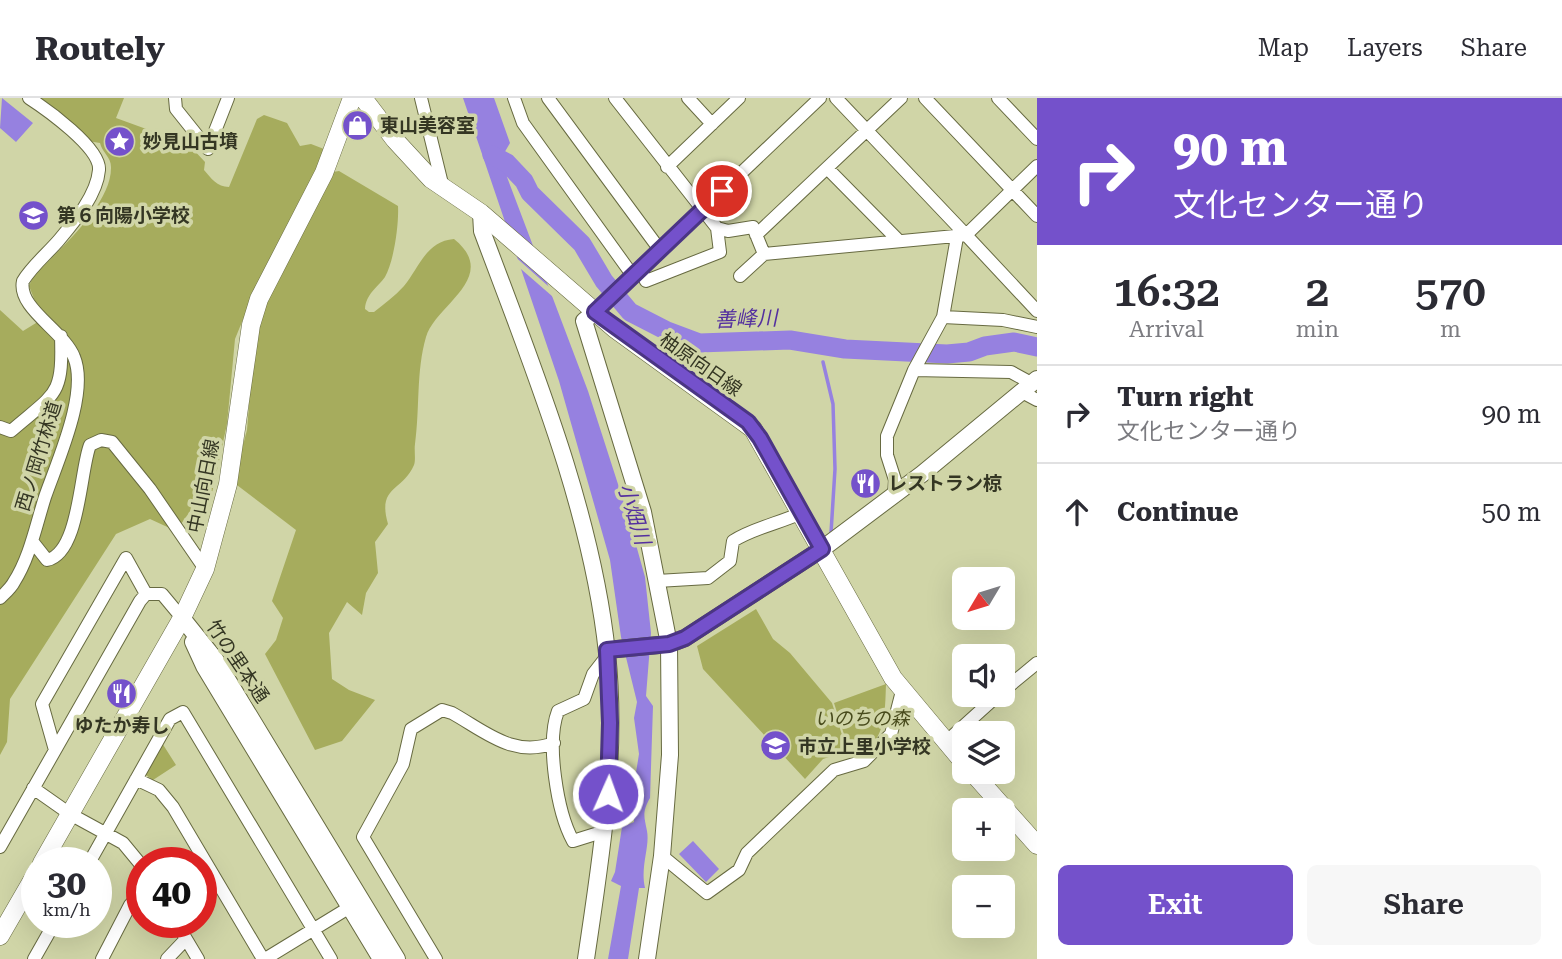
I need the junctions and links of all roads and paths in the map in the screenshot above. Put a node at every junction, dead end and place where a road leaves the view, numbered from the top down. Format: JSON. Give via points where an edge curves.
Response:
{"nodes":[{"id":1,"x":29,"y":98,"type":"edge"},
{"id":2,"x":175,"y":98,"type":"edge"},
{"id":3,"x":228,"y":98,"type":"edge"},
{"id":4,"x":352,"y":98,"type":"edge"},
{"id":5,"x":363,"y":98,"type":"edge"},
{"id":6,"x":421,"y":98,"type":"edge"},
{"id":7,"x":514,"y":98,"type":"edge"},
{"id":8,"x":615,"y":98,"type":"edge"},
{"id":9,"x":688,"y":98,"type":"edge"},
{"id":10,"x":739,"y":98,"type":"edge"},
{"id":11,"x":820,"y":98,"type":"edge"},
{"id":12,"x":836,"y":98,"type":"edge"},
{"id":13,"x":901,"y":98,"type":"edge"},
{"id":14,"x":925,"y":98,"type":"edge"},
{"id":15,"x":998,"y":98,"type":"edge"},
{"id":16,"x":553,"y":100,"type":"edge"},
{"id":17,"x":712,"y":124,"type":"junction"},
{"id":18,"x":867,"y":130,"type":"junction"},
{"id":19,"x":1037,"y":139,"type":"edge"},
{"id":20,"x":1037,"y":166,"type":"edge"},
{"id":21,"x":667,"y":167,"type":"junction"},
{"id":22,"x":827,"y":168,"type":"junction"},
{"id":23,"x":443,"y":187,"type":"junction"},
{"id":24,"x":1013,"y":190,"type":"junction"},
{"id":25,"x":703,"y":209,"type":"junction"},
{"id":26,"x":481,"y":213,"type":"junction"},
{"id":27,"x":1037,"y":216,"type":"edge"},
{"id":28,"x":717,"y":228,"type":"junction"},
{"id":29,"x":756,"y":235,"type":"junction"},
{"id":30,"x":962,"y":236,"type":"junction"},
{"id":31,"x":899,"y":241,"type":"junction"},
{"id":32,"x":660,"y":250,"type":"junction"},
{"id":33,"x":764,"y":254,"type":"junction"},
{"id":34,"x":636,"y":273,"type":"junction"},
{"id":35,"x":740,"y":276,"type":"dead end"},
{"id":36,"x":1037,"y":311,"type":"edge"},
{"id":37,"x":595,"y":312,"type":"junction"},
{"id":38,"x":942,"y":319,"type":"junction"},
{"id":39,"x":1037,"y":327,"type":"edge"},
{"id":40,"x":61,"y":335,"type":"junction"},
{"id":41,"x":914,"y":370,"type":"junction"},
{"id":42,"x":1032,"y":383,"type":"edge"},
{"id":43,"x":1037,"y":400,"type":"edge"},
{"id":44,"x":0,"y":427,"type":"edge"},
{"id":45,"x":894,"y":495,"type":"junction"},
{"id":46,"x":801,"y":513,"type":"junction"},
{"id":47,"x":32,"y":541,"type":"junction"},
{"id":48,"x":822,"y":549,"type":"junction"},
{"id":49,"x":205,"y":569,"type":"junction"},
{"id":50,"x":657,"y":581,"type":"junction"},
{"id":51,"x":146,"y":594,"type":"junction"},
{"id":52,"x":0,"y":598,"type":"edge"},
{"id":53,"x":182,"y":618,"type":"junction"},
{"id":54,"x":669,"y":644,"type":"junction"},
{"id":55,"x":607,"y":653,"type":"junction"},
{"id":56,"x":1037,"y":663,"type":"edge"},
{"id":57,"x":1015,"y":681,"type":"edge"},
{"id":58,"x":902,"y":691,"type":"junction"},
{"id":59,"x":985,"y":707,"type":"edge"},
{"id":60,"x":946,"y":742,"type":"junction"},
{"id":61,"x":554,"y":743,"type":"junction"},
{"id":62,"x":952,"y":749,"type":"edge"},
{"id":63,"x":55,"y":750,"type":"junction"},
{"id":64,"x":136,"y":779,"type":"junction"},
{"id":65,"x":983,"y":784,"type":"edge"},
{"id":66,"x":33,"y":788,"type":"junction"},
{"id":67,"x":70,"y":814,"type":"junction"},
{"id":68,"x":605,"y":831,"type":"junction"},
{"id":69,"x":106,"y":835,"type":"junction"},
{"id":70,"x":1037,"y":845,"type":"edge"},
{"id":71,"x":0,"y":847,"type":"edge"},
{"id":72,"x":51,"y":847,"type":"edge"},
{"id":73,"x":99,"y":847,"type":"edge"},
{"id":74,"x":126,"y":847,"type":"edge"},
{"id":75,"x":662,"y":856,"type":"junction"},
{"id":76,"x":21,"y":900,"type":"edge"},
{"id":77,"x":356,"y":903,"type":"junction"},
{"id":78,"x":126,"y":913,"type":"edge"},
{"id":79,"x":313,"y":929,"type":"junction"},
{"id":80,"x":0,"y":936,"type":"edge"},
{"id":81,"x":46,"y":938,"type":"edge"},
{"id":82,"x":186,"y":939,"type":"joint"},
{"id":83,"x":34,"y":959,"type":"edge"},
{"id":84,"x":102,"y":959,"type":"edge"},
{"id":85,"x":167,"y":959,"type":"edge"},
{"id":86,"x":198,"y":959,"type":"edge"},
{"id":87,"x":264,"y":959,"type":"edge"},
{"id":88,"x":331,"y":959,"type":"edge"},
{"id":89,"x":381,"y":959,"type":"edge"},
{"id":90,"x":397,"y":959,"type":"edge"},
{"id":91,"x":436,"y":959,"type":"edge"},
{"id":92,"x":586,"y":959,"type":"edge"},
{"id":93,"x":647,"y":959,"type":"edge"}],
"edges":[{"from":1,"to":40,"type":"street","name":"西ノ岡竹林道","via":[[79,138],[100,168],[78,216],[23,281],[23,296],[32,309]]},
{"from":2,"to":3,"type":"street","via":[[176,109],[208,149]]},
{"from":4,"to":49,"type":"main road","name":"中山向日線","via":[[324,173],[250,325],[228,484]]},
{"from":5,"to":23,"type":"main road","name":"柚原向日線","via":[[411,159]]},
{"from":6,"to":23,"type":"street"},
{"from":7,"to":34,"type":"street","via":[[523,123]]},
{"from":8,"to":21,"type":"street"},
{"from":9,"to":17,"type":"street"},
{"from":10,"to":17,"type":"street"},
{"from":11,"to":25,"type":"street"},
{"from":12,"to":18,"type":"street"},
{"from":13,"to":18,"type":"street"},
{"from":14,"to":24,"type":"street"},
{"from":15,"to":19,"type":"street"},
{"from":16,"to":32,"type":"street"},
{"from":17,"to":21,"type":"street"},
{"from":18,"to":22,"type":"street"},
{"from":18,"to":30,"type":"street"},
{"from":20,"to":24,"type":"street"},
{"from":21,"to":25,"type":"street"},
{"from":22,"to":29,"type":"street"},
{"from":22,"to":31,"type":"street"},
{"from":23,"to":26,"type":"main road","name":"柚原向日線"},
{"from":24,"to":27,"type":"street"},
{"from":24,"to":30,"type":"street"},
{"from":25,"to":28,"type":"street"},
{"from":25,"to":32,"type":"street"},
{"from":26,"to":37,"type":"main road","name":"柚原向日線"},
{"from":26,"to":55,"type":"street","via":[[482,231],[573,493]]},
{"from":28,"to":29,"type":"street","via":[[753,227]]},
{"from":28,"to":34,"type":"street","via":[[720,252],[646,281]]},
{"from":29,"to":33,"type":"street"},
{"from":30,"to":31,"type":"street"},
{"from":30,"to":36,"type":"street"},
{"from":30,"to":38,"type":"street"},
{"from":31,"to":33,"type":"street"},
{"from":32,"to":34,"type":"street"},
{"from":33,"to":35,"type":"street"},
{"from":34,"to":37,"type":"street"},
{"from":37,"to":46,"type":"main road","name":"柚原向日線","via":[[748,422]]},
{"from":37,"to":50,"type":"street","via":[[584,321],[643,512]]},
{"from":38,"to":39,"type":"street","via":[[1003,320]]},
{"from":38,"to":41,"type":"street"},
{"from":40,"to":44,"type":"street","via":[[62,374],[55,393],[11,431]]},
{"from":40,"to":47,"type":"street","name":"西ノ岡竹林道","via":[[75,359],[77,395]]},
{"from":41,"to":42,"type":"street","via":[[1011,373]]},
{"from":41,"to":45,"type":"street","via":[[887,436]]},
{"from":42,"to":43,"type":"street"},
{"from":42,"to":45,"type":"street"},
{"from":45,"to":48,"type":"street"},
{"from":46,"to":48,"type":"main road","name":"柚原向日線"},
{"from":46,"to":50,"type":"street","via":[[733,541],[730,561],[708,578]]},
{"from":47,"to":49,"type":"street","via":[[47,560],[58,554],[81,504],[90,445],[107,440],[150,489]]},
{"from":47,"to":52,"type":"street","name":"西ノ岡竹林道","via":[[14,584]]},
{"from":48,"to":54,"type":"street"},
{"from":48,"to":58,"type":"main road","name":"柚原向日線"},
{"from":49,"to":53,"type":"main road","name":"中山向日線"},
{"from":50,"to":54,"type":"street"},
{"from":51,"to":53,"type":"street","via":[[162,594]]},
{"from":51,"to":63,"type":"street"},
{"from":51,"to":63,"type":"street","via":[[126,558],[42,704]]},
{"from":53,"to":67,"type":"main road","name":"中山向日線"},
{"from":53,"to":77,"type":"street","name":"竹の里本通","via":[[215,659]]},
{"from":54,"to":55,"type":"street"},
{"from":54,"to":75,"type":"street","via":[[670,755]]},
{"from":55,"to":61,"type":"street","via":[[584,699],[558,711]]},
{"from":55,"to":68,"type":"street","via":[[610,723]]},
{"from":56,"to":57,"type":"street"},
{"from":58,"to":60,"type":"main road","name":"柚原向日線"},
{"from":58,"to":75,"type":"street","via":[[891,734],[864,761],[834,770],[747,853],[739,870],[707,893]]},
{"from":59,"to":60,"type":"street"},
{"from":60,"to":62,"type":"main road","name":"柚原向日線"},
{"from":61,"to":68,"type":"street","via":[[558,793],[573,841]]},
{"from":61,"to":91,"type":"street","via":[[526,750],[509,746],[442,710],[409,733],[403,764],[363,837]]},
{"from":63,"to":66,"type":"street"},
{"from":64,"to":69,"type":"street"},
{"from":64,"to":79,"type":"street","via":[[170,719],[183,712]]},
{"from":64,"to":87,"type":"street","via":[[159,790],[173,807]]},
{"from":65,"to":70,"type":"main road"},
{"from":66,"to":67,"type":"street"},
{"from":66,"to":71,"type":"street"},
{"from":67,"to":69,"type":"street"},
{"from":67,"to":72,"type":"main road","name":"中山向日線"},
{"from":68,"to":92,"type":"street"},
{"from":69,"to":73,"type":"street"},
{"from":69,"to":74,"type":"street"},
{"from":75,"to":93,"type":"street"},
{"from":76,"to":80,"type":"main road"},
{"from":77,"to":79,"type":"street"},
{"from":77,"to":89,"type":"street","name":"竹の里本通"},
{"from":77,"to":90,"type":"street","name":"竹の里本通"},
{"from":78,"to":84,"type":"street"},
{"from":79,"to":87,"type":"street"},
{"from":79,"to":88,"type":"street"},
{"from":81,"to":83,"type":"street"},
{"from":82,"to":85,"type":"street"},
{"from":82,"to":86,"type":"street"}]}
